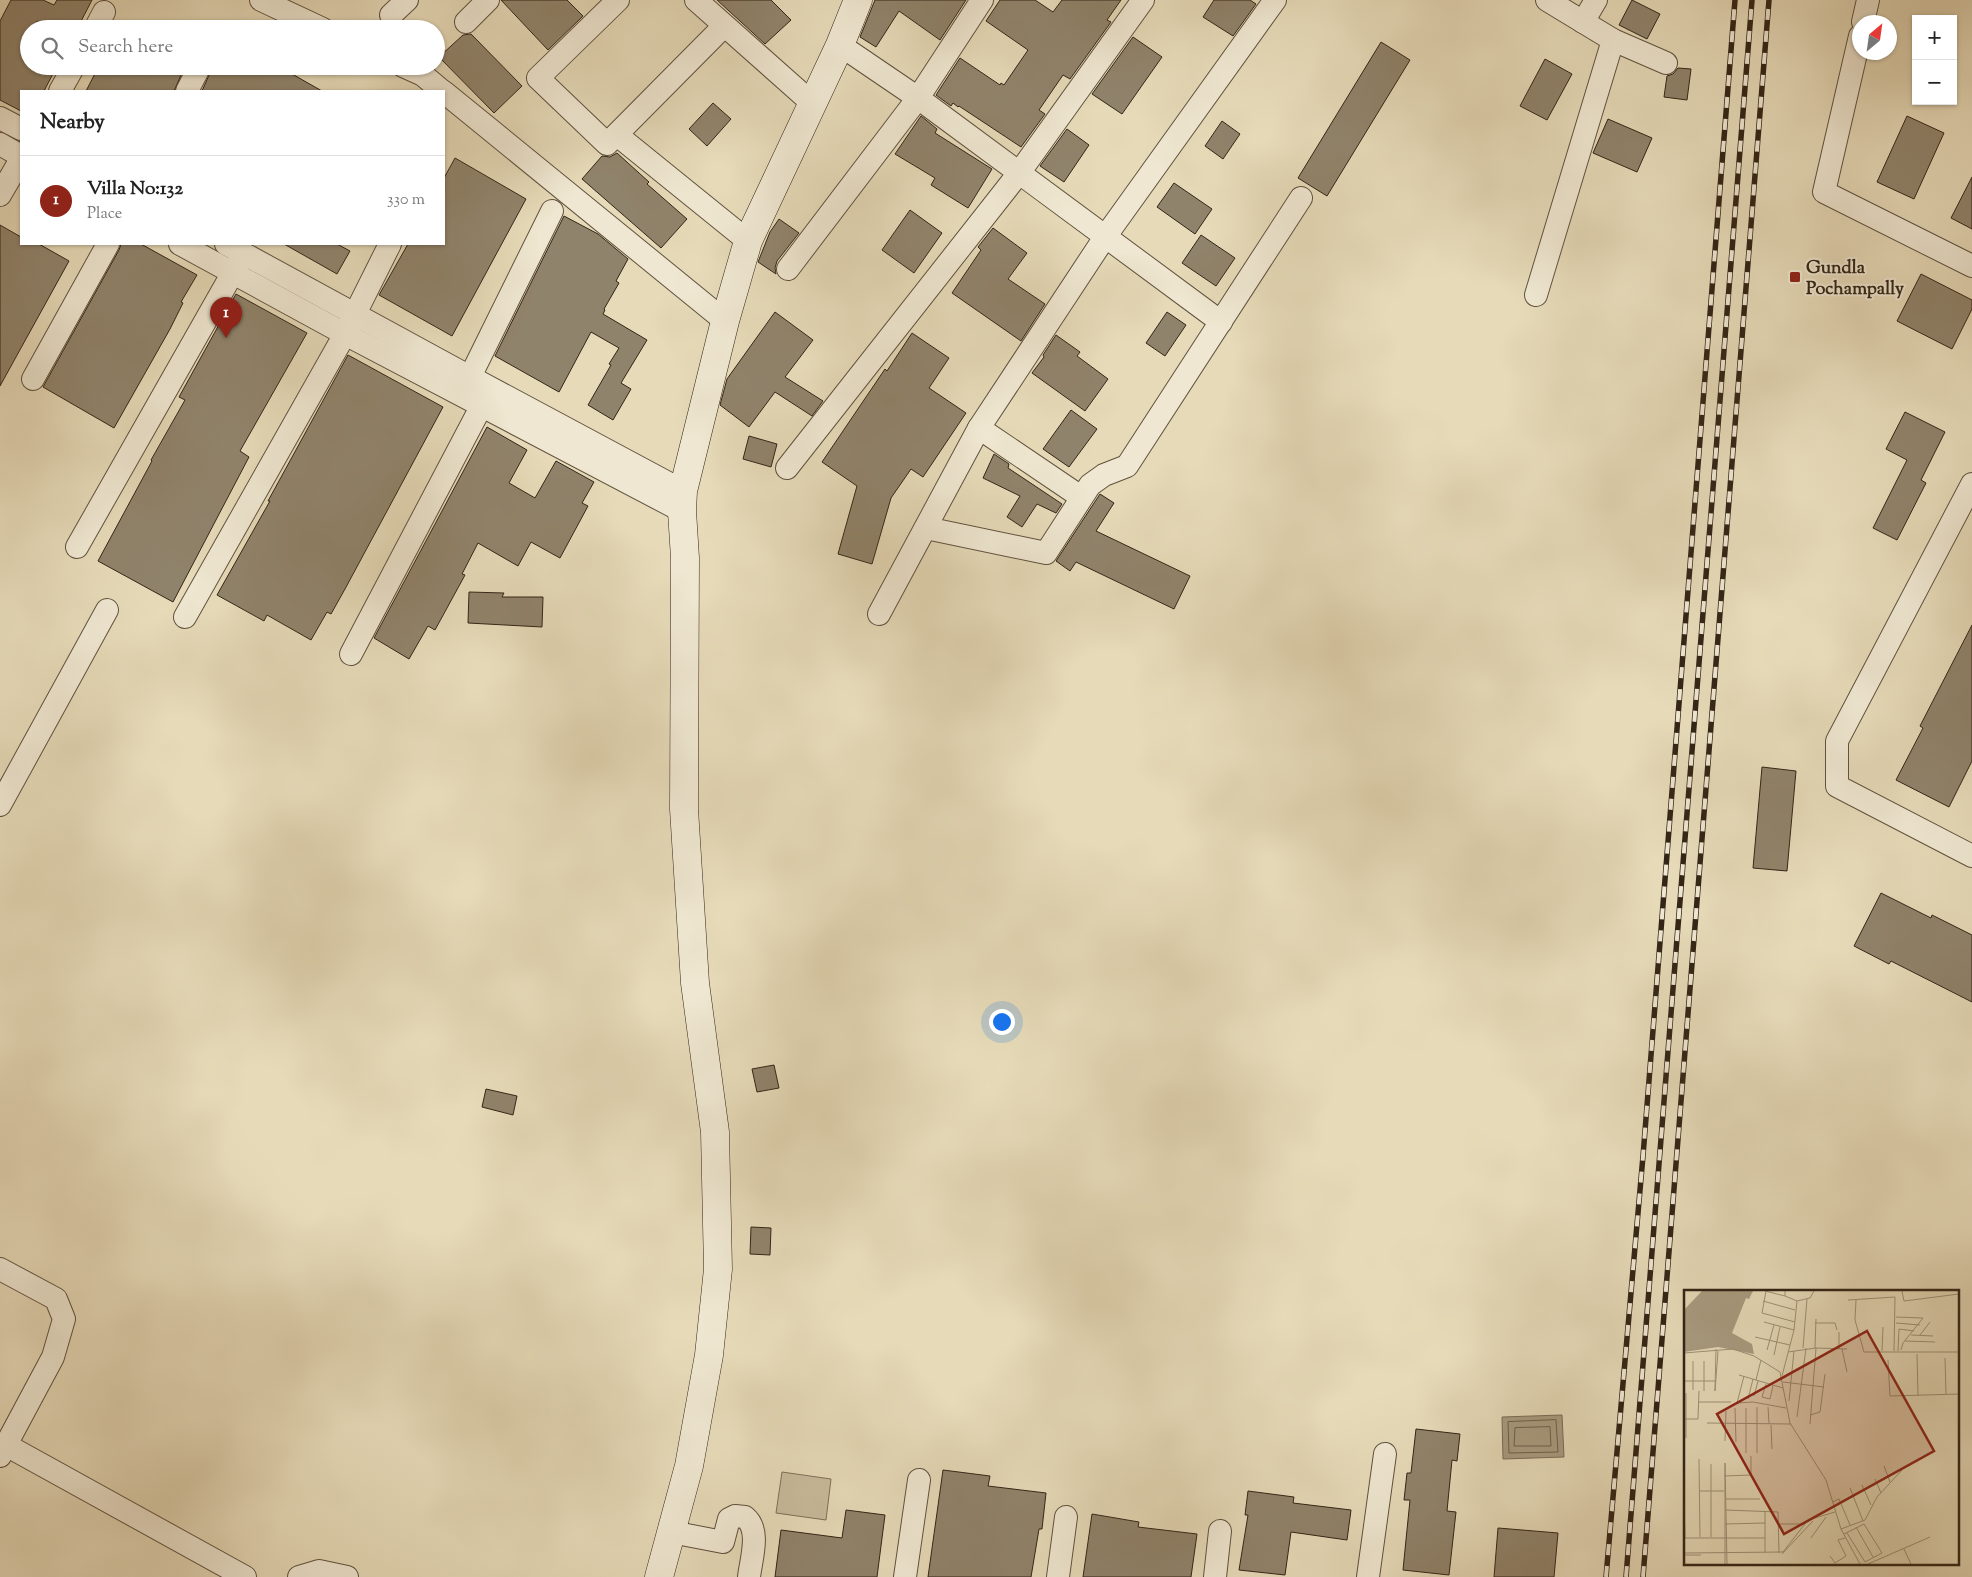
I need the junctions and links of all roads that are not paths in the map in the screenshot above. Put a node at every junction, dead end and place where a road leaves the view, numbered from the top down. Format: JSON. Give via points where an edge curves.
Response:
{"nodes":[{"id":1,"x":261,"y":0,"type":"edge"},
{"id":2,"x":488,"y":0,"type":"edge"},
{"id":3,"x":618,"y":0,"type":"edge"},
{"id":4,"x":696,"y":0,"type":"edge"},
{"id":5,"x":858,"y":0,"type":"edge"},
{"id":6,"x":982,"y":0,"type":"edge"},
{"id":7,"x":1143,"y":0,"type":"edge"},
{"id":8,"x":1275,"y":0,"type":"edge"},
{"id":9,"x":1547,"y":0,"type":"edge"},
{"id":10,"x":1596,"y":0,"type":"edge"},
{"id":11,"x":1868,"y":0,"type":"edge"},
{"id":12,"x":1865,"y":15,"type":"edge"},
{"id":13,"x":304,"y":20,"type":"edge"},
{"id":14,"x":466,"y":22,"type":"dead end"},
{"id":15,"x":1584,"y":22,"type":"junction"},
{"id":16,"x":724,"y":26,"type":"junction"},
{"id":17,"x":1613,"y":40,"type":"junction"},
{"id":18,"x":840,"y":46,"type":"junction"},
{"id":19,"x":1854,"y":60,"type":"edge"},
{"id":20,"x":1666,"y":63,"type":"dead end"},
{"id":21,"x":69,"y":75,"type":"edge"},
{"id":22,"x":195,"y":75,"type":"edge"},
{"id":23,"x":423,"y":75,"type":"edge"},
{"id":24,"x":61,"y":90,"type":"edge"},
{"id":25,"x":188,"y":90,"type":"edge"},
{"id":26,"x":441,"y":90,"type":"edge"},
{"id":27,"x":445,"y":94,"type":"edge"},
{"id":28,"x":918,"y":98,"type":"junction"},
{"id":29,"x":812,"y":103,"type":"junction"},
{"id":30,"x":0,"y":118,"type":"edge"},
{"id":31,"x":20,"y":128,"type":"edge"},
{"id":32,"x":617,"y":135,"type":"junction"},
{"id":33,"x":0,"y":144,"type":"edge"},
{"id":34,"x":20,"y":156,"type":"edge"},
{"id":35,"x":20,"y":159,"type":"edge"},
{"id":36,"x":1018,"y":173,"type":"junction"},
{"id":37,"x":0,"y":195,"type":"edge"},
{"id":38,"x":1301,"y":198,"type":"dead end"},
{"id":39,"x":552,"y":211,"type":"dead end"},
{"id":40,"x":1105,"y":238,"type":"junction"},
{"id":41,"x":748,"y":241,"type":"junction"},
{"id":42,"x":107,"y":245,"type":"edge"},
{"id":43,"x":182,"y":245,"type":"edge"},
{"id":44,"x":390,"y":245,"type":"edge"},
{"id":45,"x":240,"y":247,"type":"edge"},
{"id":46,"x":1972,"y":266,"type":"edge"},
{"id":47,"x":788,"y":270,"type":"dead end"},
{"id":48,"x":232,"y":273,"type":"junction"},
{"id":49,"x":1536,"y":295,"type":"dead end"},
{"id":50,"x":725,"y":321,"type":"junction"},
{"id":51,"x":1221,"y":322,"type":"junction"},
{"id":52,"x":350,"y":324,"type":"junction"},
{"id":53,"x":470,"y":377,"type":"junction"},
{"id":54,"x":33,"y":379,"type":"dead end"},
{"id":55,"x":482,"y":405,"type":"junction"},
{"id":56,"x":979,"y":428,"type":"junction"},
{"id":57,"x":787,"y":468,"type":"dead end"},
{"id":58,"x":1972,"y":484,"type":"edge"},
{"id":59,"x":1081,"y":497,"type":"junction"},
{"id":60,"x":683,"y":501,"type":"junction"},
{"id":61,"x":926,"y":528,"type":"junction"},
{"id":62,"x":77,"y":547,"type":"dead end"},
{"id":63,"x":107,"y":610,"type":"dead end"},
{"id":64,"x":879,"y":614,"type":"dead end"},
{"id":65,"x":186,"y":617,"type":"dead end"},
{"id":66,"x":351,"y":654,"type":"dead end"},
{"id":67,"x":0,"y":805,"type":"edge"},
{"id":68,"x":1972,"y":856,"type":"edge"},
{"id":69,"x":0,"y":1269,"type":"edge"},
{"id":70,"x":3,"y":1450,"type":"edge"},
{"id":71,"x":1385,"y":1454,"type":"dead end"},
{"id":72,"x":918,"y":1480,"type":"dead end"},
{"id":73,"x":1066,"y":1517,"type":"dead end"},
{"id":74,"x":1220,"y":1531,"type":"dead end"},
{"id":75,"x":671,"y":1532,"type":"junction"},
{"id":76,"x":245,"y":1577,"type":"edge"},
{"id":77,"x":299,"y":1577,"type":"edge"},
{"id":78,"x":347,"y":1577,"type":"edge"},
{"id":79,"x":659,"y":1577,"type":"edge"},
{"id":80,"x":749,"y":1577,"type":"edge"},
{"id":81,"x":905,"y":1577,"type":"edge"},
{"id":82,"x":1058,"y":1577,"type":"edge"},
{"id":83,"x":1215,"y":1577,"type":"edge"},
{"id":84,"x":1368,"y":1577,"type":"edge"}],
"edges":[{"from":1,"to":13,"type":"street"},
{"from":2,"to":14,"type":"street"},
{"from":3,"to":32,"type":"street","via":[[538,78],[607,144]]},
{"from":4,"to":16,"type":"street"},
{"from":5,"to":18,"type":"main road"},
{"from":6,"to":28,"type":"street"},
{"from":7,"to":36,"type":"street"},
{"from":8,"to":40,"type":"street"},
{"from":9,"to":15,"type":"street"},
{"from":10,"to":15,"type":"street"},
{"from":11,"to":12,"type":"street"},
{"from":15,"to":17,"type":"street"},
{"from":16,"to":29,"type":"street"},
{"from":16,"to":32,"type":"street"},
{"from":17,"to":20,"type":"street"},
{"from":17,"to":49,"type":"street"},
{"from":18,"to":28,"type":"street"},
{"from":18,"to":29,"type":"main road"},
{"from":19,"to":46,"type":"street","via":[[1824,192]]},
{"from":21,"to":24,"type":"street"},
{"from":22,"to":25,"type":"street"},
{"from":23,"to":26,"type":"street"},
{"from":27,"to":50,"type":"street"},
{"from":28,"to":36,"type":"street"},
{"from":28,"to":47,"type":"street"},
{"from":29,"to":41,"type":"main road"},
{"from":30,"to":31,"type":"street"},
{"from":32,"to":41,"type":"street"},
{"from":33,"to":34,"type":"street"},
{"from":35,"to":37,"type":"street"},
{"from":36,"to":40,"type":"street"},
{"from":36,"to":57,"type":"street"},
{"from":38,"to":51,"type":"street"},
{"from":39,"to":53,"type":"street"},
{"from":40,"to":51,"type":"street"},
{"from":40,"to":56,"type":"street"},
{"from":41,"to":50,"type":"main road"},
{"from":42,"to":54,"type":"street"},
{"from":43,"to":48,"type":"street"},
{"from":44,"to":52,"type":"street"},
{"from":45,"to":48,"type":"street"},
{"from":45,"to":52,"type":"street"},
{"from":48,"to":52,"type":"street"},
{"from":48,"to":62,"type":"street"},
{"from":50,"to":60,"type":"main road"},
{"from":51,"to":59,"type":"street","via":[[1127,466],[1104,475]]},
{"from":52,"to":53,"type":"street"},
{"from":52,"to":55,"type":"street"},
{"from":52,"to":65,"type":"street"},
{"from":53,"to":60,"type":"street"},
{"from":55,"to":60,"type":"street"},
{"from":55,"to":66,"type":"street"},
{"from":56,"to":59,"type":"street"},
{"from":56,"to":61,"type":"street"},
{"from":58,"to":68,"type":"street","via":[[1837,741],[1837,786]]},
{"from":59,"to":61,"type":"street","via":[[1046,553]]},
{"from":60,"to":75,"type":"main road","via":[[684,809],[695,983],[715,1132],[718,1269],[708,1355],[689,1466]]},
{"from":61,"to":64,"type":"street"},
{"from":63,"to":67,"type":"street"},
{"from":69,"to":70,"type":"street","via":[[56,1299],[64,1319],[53,1357]]},
{"from":70,"to":76,"type":"street"},
{"from":71,"to":84,"type":"street"},
{"from":72,"to":81,"type":"street"},
{"from":73,"to":82,"type":"street"},
{"from":74,"to":83,"type":"street"},
{"from":75,"to":79,"type":"main road"},
{"from":75,"to":80,"type":"street","via":[[723,1542],[729,1519],[745,1517],[754,1532]]},
{"from":77,"to":78,"type":"street","via":[[319,1570]]}]}
